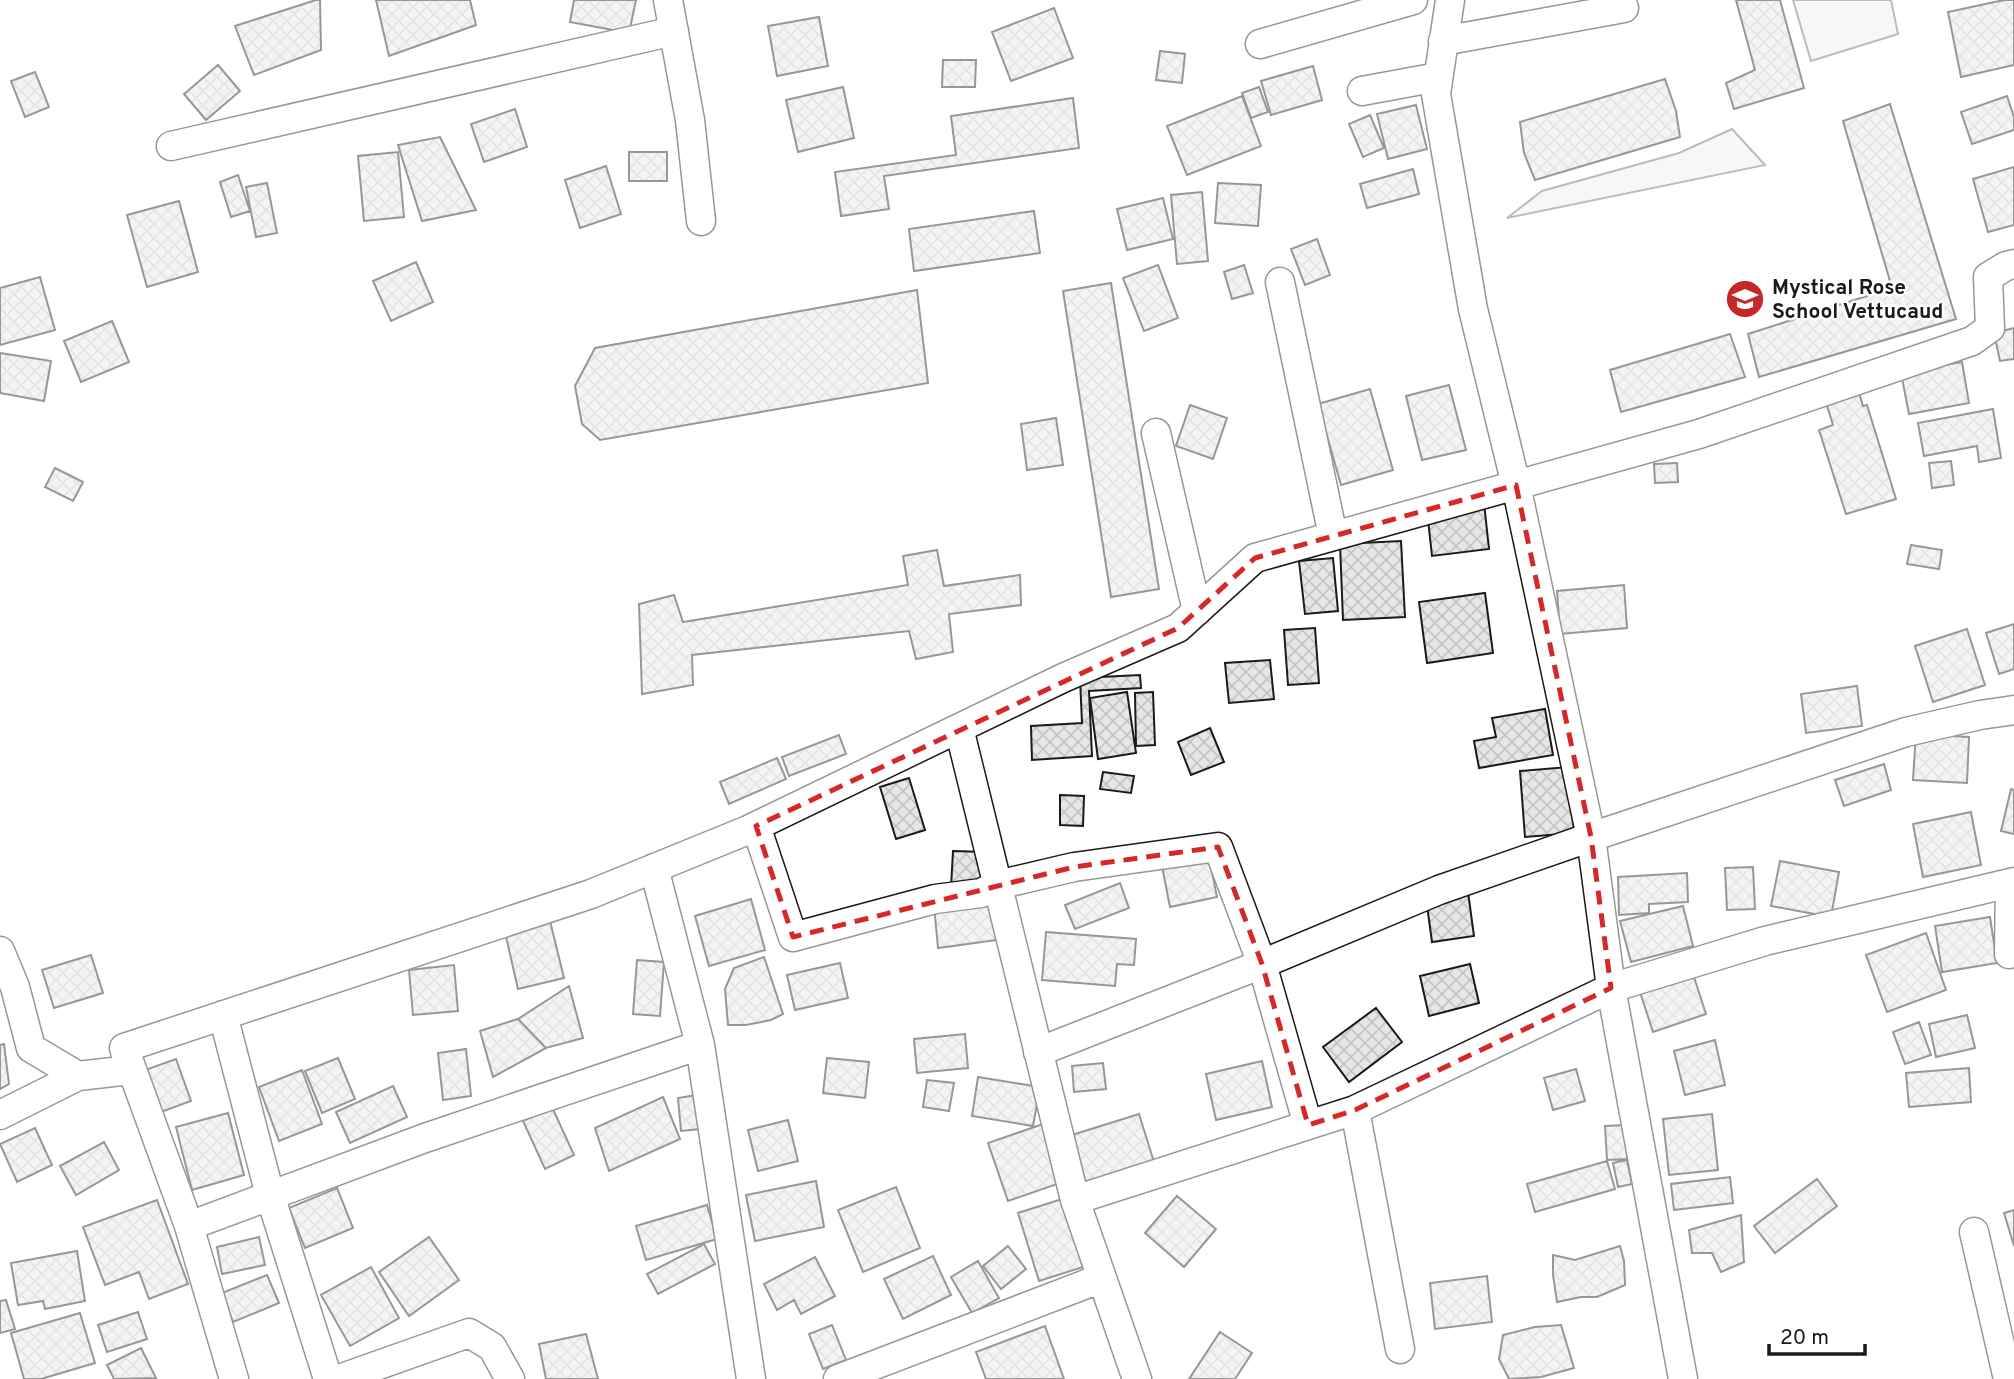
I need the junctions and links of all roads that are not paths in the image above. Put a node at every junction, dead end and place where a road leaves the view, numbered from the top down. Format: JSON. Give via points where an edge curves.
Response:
{"nodes":[{"id":1,"x":668,"y":0,"type":"edge"},
{"id":2,"x":1413,"y":0,"type":"edge"},
{"id":3,"x":1450,"y":0,"type":"edge"},
{"id":4,"x":1624,"y":8,"type":"dead end"},
{"id":5,"x":674,"y":31,"type":"junction"},
{"id":6,"x":1443,"y":41,"type":"junction"},
{"id":7,"x":1261,"y":44,"type":"dead end"},
{"id":8,"x":1438,"y":77,"type":"junction"},
{"id":9,"x":1362,"y":91,"type":"dead end"},
{"id":10,"x":171,"y":146,"type":"dead end"},
{"id":11,"x":701,"y":221,"type":"dead end"},
{"id":12,"x":2014,"y":264,"type":"edge"},
{"id":13,"x":1280,"y":282,"type":"dead end"},
{"id":14,"x":1156,"y":433,"type":"dead end"},
{"id":15,"x":1516,"y":485,"type":"junction"},
{"id":16,"x":1333,"y":536,"type":"junction"},
{"id":17,"x":1197,"y":611,"type":"junction"},
{"id":18,"x":2014,"y":710,"type":"edge"},
{"id":19,"x":959,"y":728,"type":"junction"},
{"id":20,"x":756,"y":826,"type":"junction"},
{"id":21,"x":1591,"y":837,"type":"junction"},
{"id":22,"x":654,"y":868,"type":"junction"},
{"id":23,"x":2012,"y":882,"type":"edge"},
{"id":24,"x":997,"y":885,"type":"junction"},
{"id":25,"x":0,"y":951,"type":"edge"},
{"id":26,"x":2009,"y":954,"type":"dead end"},
{"id":27,"x":1262,"y":964,"type":"junction"},
{"id":28,"x":1611,"y":988,"type":"junction"},
{"id":29,"x":223,"y":1015,"type":"junction"},
{"id":30,"x":700,"y":1045,"type":"junction"},
{"id":31,"x":124,"y":1048,"type":"junction"},
{"id":32,"x":1038,"y":1052,"type":"junction"},
{"id":33,"x":78,"y":1076,"type":"junction"},
{"id":34,"x":1355,"y":1110,"type":"junction"},
{"id":35,"x":0,"y":1115,"type":"edge"},
{"id":36,"x":1308,"y":1125,"type":"junction"},
{"id":37,"x":270,"y":1195,"type":"junction"},
{"id":38,"x":1075,"y":1200,"type":"junction"},
{"id":39,"x":189,"y":1226,"type":"junction"},
{"id":40,"x":1974,"y":1232,"type":"dead end"},
{"id":41,"x":1102,"y":1278,"type":"junction"},
{"id":42,"x":1400,"y":1349,"type":"dead end"},
{"id":43,"x":234,"y":1379,"type":"edge"},
{"id":44,"x":328,"y":1379,"type":"edge"},
{"id":45,"x":339,"y":1379,"type":"edge"},
{"id":46,"x":510,"y":1379,"type":"edge"},
{"id":47,"x":751,"y":1379,"type":"edge"},
{"id":48,"x":838,"y":1379,"type":"edge"},
{"id":49,"x":1137,"y":1379,"type":"edge"},
{"id":50,"x":1683,"y":1379,"type":"edge"},
{"id":51,"x":2008,"y":1379,"type":"edge"}],
"edges":[{"from":1,"to":5,"type":"street"},
{"from":2,"to":7,"type":"street"},
{"from":3,"to":6,"type":"street"},
{"from":4,"to":6,"type":"street"},
{"from":5,"to":10,"type":"street"},
{"from":5,"to":11,"type":"street"},
{"from":6,"to":8,"type":"street"},
{"from":8,"to":9,"type":"street"},
{"from":8,"to":15,"type":"street","via":[[1436,94],[1473,309]]},
{"from":12,"to":15,"type":"street","via":[[1988,277],[1990,328],[1972,341],[1699,434]]},
{"from":13,"to":16,"type":"street"},
{"from":14,"to":17,"type":"street"},
{"from":15,"to":16,"type":"street"},
{"from":15,"to":21,"type":"street"},
{"from":16,"to":17,"type":"street","via":[[1255,558]]},
{"from":17,"to":19,"type":"street","via":[[1178,628]]},
{"from":18,"to":21,"type":"street","via":[[1906,732]]},
{"from":19,"to":20,"type":"street"},
{"from":19,"to":24,"type":"street"},
{"from":20,"to":22,"type":"street"},
{"from":20,"to":24,"type":"street","via":[[793,937],[935,899],[981,893]]},
{"from":21,"to":27,"type":"street","via":[[1439,890]]},
{"from":21,"to":28,"type":"street"},
{"from":22,"to":29,"type":"street","via":[[592,894]]},
{"from":22,"to":30,"type":"street"},
{"from":23,"to":26,"type":"street"},
{"from":23,"to":28,"type":"street","via":[[1765,941]]},
{"from":24,"to":27,"type":"street","via":[[1074,867],[1218,847]]},
{"from":24,"to":32,"type":"street"},
{"from":25,"to":33,"type":"street","via":[[31,1048]]},
{"from":27,"to":32,"type":"street"},
{"from":27,"to":36,"type":"street"},
{"from":28,"to":34,"type":"street"},
{"from":28,"to":50,"type":"street"},
{"from":29,"to":31,"type":"street"},
{"from":29,"to":37,"type":"street"},
{"from":30,"to":37,"type":"street"},
{"from":30,"to":47,"type":"street"},
{"from":31,"to":33,"type":"street","via":[[130,1070]]},
{"from":31,"to":39,"type":"street"},
{"from":32,"to":38,"type":"street"},
{"from":33,"to":35,"type":"street"},
{"from":34,"to":36,"type":"street"},
{"from":34,"to":42,"type":"street"},
{"from":36,"to":38,"type":"street"},
{"from":37,"to":39,"type":"street"},
{"from":37,"to":44,"type":"street"},
{"from":38,"to":41,"type":"street"},
{"from":39,"to":43,"type":"street"},
{"from":40,"to":51,"type":"street"},
{"from":41,"to":48,"type":"street"},
{"from":41,"to":49,"type":"street"},
{"from":45,"to":46,"type":"street","via":[[469,1333],[492,1347]]}]}
